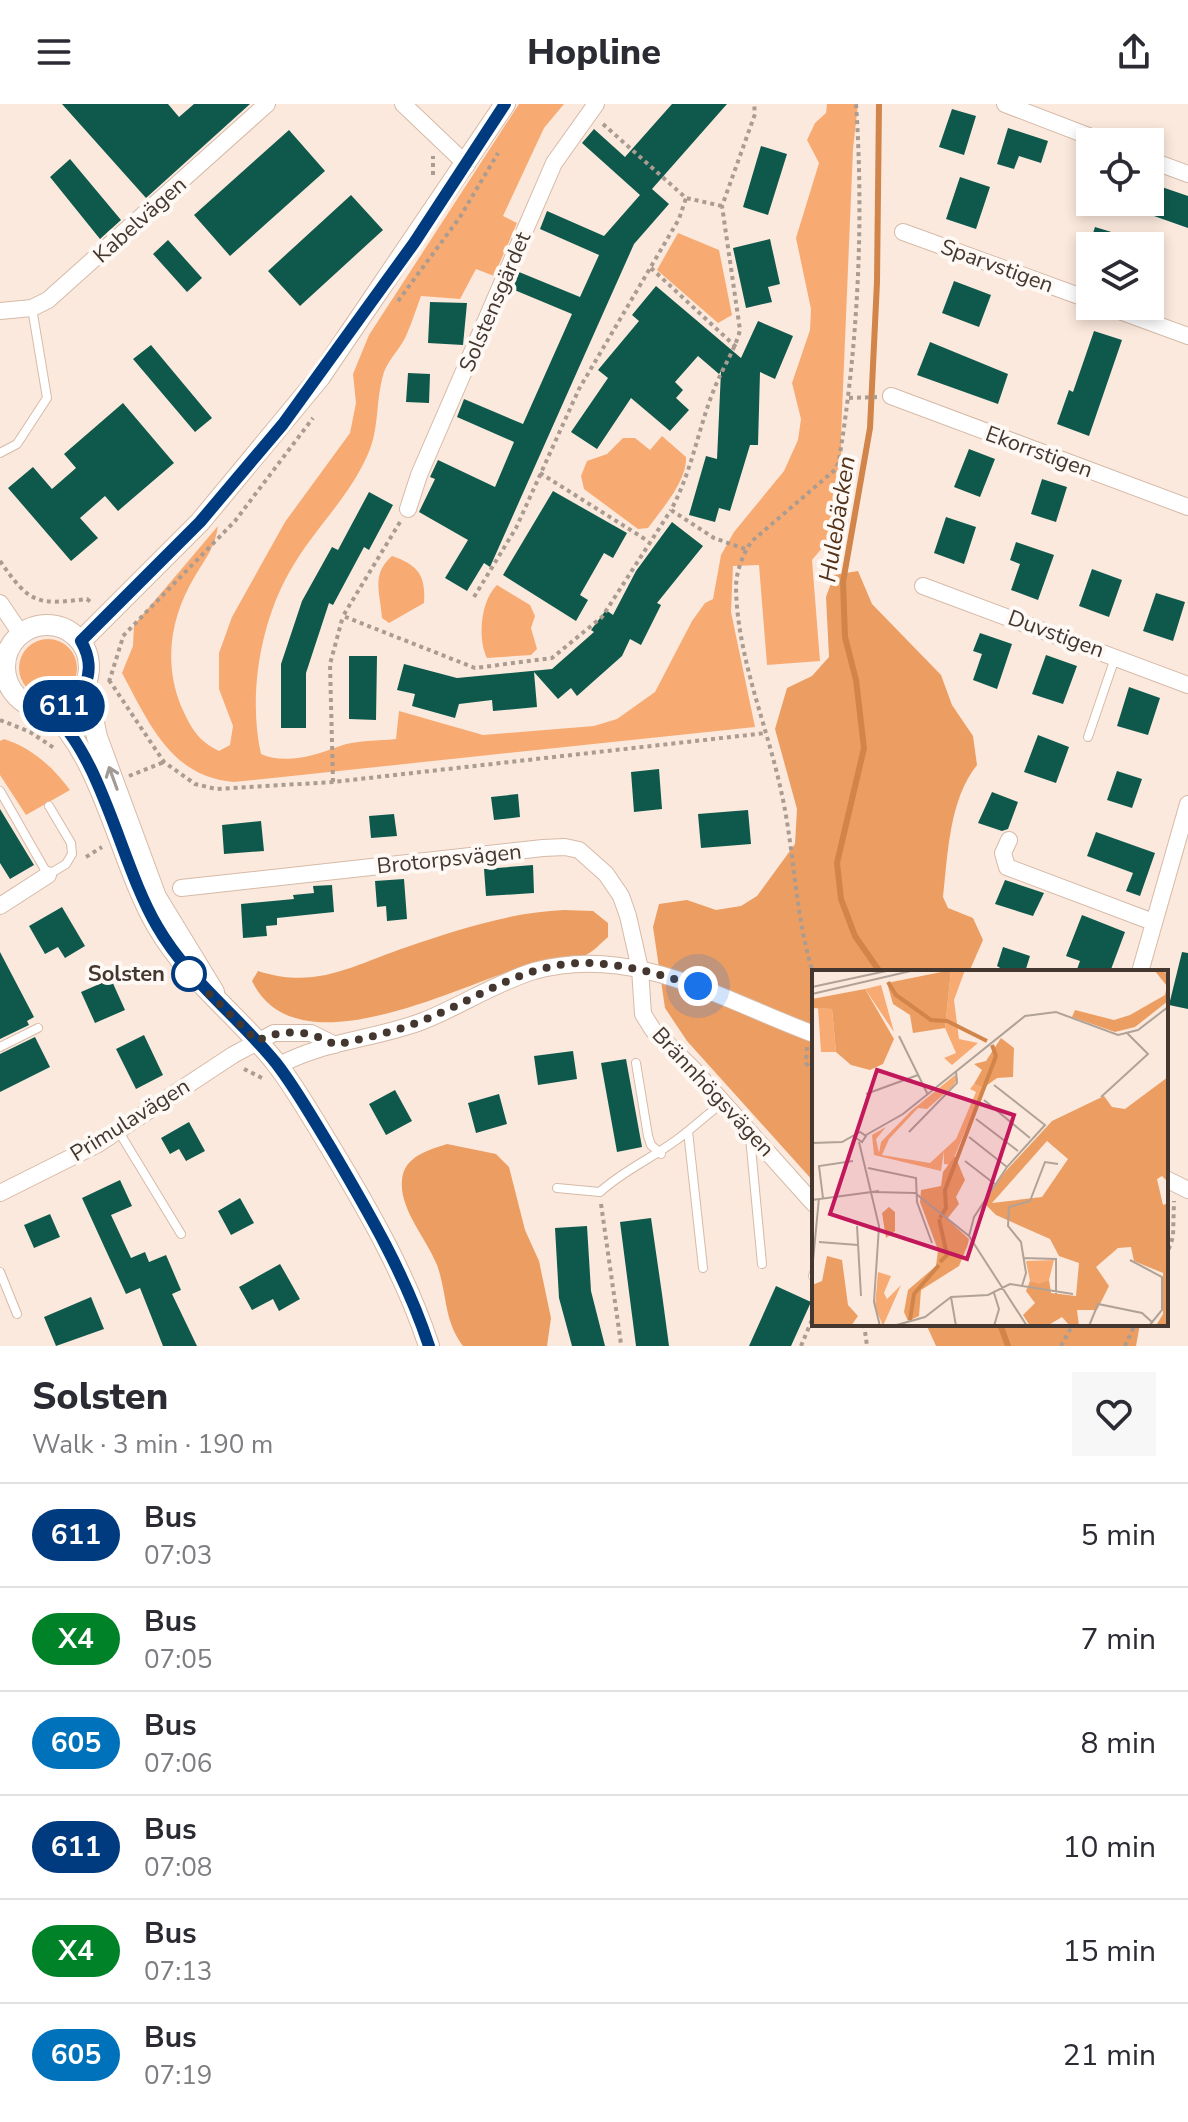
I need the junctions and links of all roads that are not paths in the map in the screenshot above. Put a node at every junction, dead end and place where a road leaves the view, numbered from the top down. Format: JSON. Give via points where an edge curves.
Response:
{"nodes":[{"id":1,"x":267,"y":104,"type":"edge"},
{"id":2,"x":403,"y":104,"type":"edge"},
{"id":3,"x":505,"y":104,"type":"edge"},
{"id":4,"x":1005,"y":104,"type":"edge"},
{"id":5,"x":593,"y":108,"type":"edge"},
{"id":6,"x":1076,"y":131,"type":"edge"},
{"id":7,"x":467,"y":165,"type":"junction"},
{"id":8,"x":1164,"y":165,"type":"edge"},
{"id":9,"x":1188,"y":174,"type":"edge"},
{"id":10,"x":903,"y":232,"type":"dead end"},
{"id":11,"x":1076,"y":295,"type":"edge"},
{"id":12,"x":32,"y":308,"type":"junction"},
{"id":13,"x":0,"y":311,"type":"edge"},
{"id":14,"x":1144,"y":320,"type":"edge"},
{"id":15,"x":1188,"y":336,"type":"edge"},
{"id":16,"x":891,"y":396,"type":"road end"},
{"id":17,"x":0,"y":453,"type":"edge"},
{"id":18,"x":1188,"y":507,"type":"edge"},
{"id":19,"x":408,"y":509,"type":"road end"},
{"id":20,"x":923,"y":586,"type":"dead end"},
{"id":21,"x":0,"y":603,"type":"edge"},
{"id":22,"x":21,"y":634,"type":"junction"},
{"id":23,"x":81,"y":641,"type":"junction"},
{"id":24,"x":1116,"y":656,"type":"junction"},
{"id":25,"x":1188,"y":685,"type":"edge"},
{"id":26,"x":4,"y":688,"type":"edge"},
{"id":27,"x":96,"y":688,"type":"junction"},
{"id":28,"x":49,"y":710,"type":"junction"},
{"id":29,"x":1088,"y":737,"type":"dead end"},
{"id":30,"x":0,"y":791,"type":"edge"},
{"id":31,"x":1188,"y":804,"type":"edge"},
{"id":32,"x":49,"y":806,"type":"dead end"},
{"id":33,"x":1009,"y":840,"type":"dead end"},
{"id":34,"x":48,"y":875,"type":"junction"},
{"id":35,"x":181,"y":888,"type":"dead end"},
{"id":36,"x":0,"y":906,"type":"edge"},
{"id":37,"x":1153,"y":922,"type":"junction"},
{"id":38,"x":640,"y":969,"type":"junction"},
{"id":39,"x":1141,"y":970,"type":"edge"},
{"id":40,"x":218,"y":999,"type":"junction"},
{"id":41,"x":38,"y":1028,"type":"dead end"},
{"id":42,"x":812,"y":1033,"type":"edge"},
{"id":43,"x":257,"y":1041,"type":"junction"},
{"id":44,"x":335,"y":1045,"type":"junction"},
{"id":45,"x":0,"y":1047,"type":"edge"},
{"id":46,"x":636,"y":1063,"type":"dead end"},
{"id":47,"x":278,"y":1066,"type":"junction"},
{"id":48,"x":723,"y":1102,"type":"junction"},
{"id":49,"x":688,"y":1131,"type":"junction"},
{"id":50,"x":119,"y":1132,"type":"junction"},
{"id":51,"x":749,"y":1132,"type":"junction"},
{"id":52,"x":661,"y":1154,"type":"junction"},
{"id":53,"x":557,"y":1188,"type":"dead end"},
{"id":54,"x":0,"y":1193,"type":"edge"},
{"id":55,"x":812,"y":1202,"type":"edge"},
{"id":56,"x":181,"y":1234,"type":"dead end"},
{"id":57,"x":762,"y":1264,"type":"dead end"},
{"id":58,"x":703,"y":1268,"type":"dead end"},
{"id":59,"x":0,"y":1272,"type":"edge"},
{"id":60,"x":17,"y":1314,"type":"dead end"},
{"id":61,"x":429,"y":1346,"type":"edge"}],
"edges":[{"from":1,"to":12,"type":"street","name":"Kabelvägen","via":[[69,284]]},
{"from":2,"to":7,"type":"street"},
{"from":3,"to":7,"type":"street"},
{"from":4,"to":6,"type":"street"},
{"from":5,"to":19,"type":"street","name":"Solstensgärdet","via":[[554,163]]},
{"from":7,"to":23,"type":"street","via":[[320,377],[264,447],[200,522]]},
{"from":8,"to":9,"type":"street"},
{"from":10,"to":11,"type":"street","name":"Sparvstigen"},
{"from":12,"to":13,"type":"street","name":"Kabelvägen"},
{"from":12,"to":17,"type":"lane","via":[[47,398],[17,444]]},
{"from":14,"to":15,"type":"street"},
{"from":16,"to":18,"type":"street","name":"Ekorrstigen"},
{"from":20,"to":24,"type":"street","name":"Duvstigen"},
{"from":21,"to":22,"type":"street"},
{"from":22,"to":23,"type":"street","via":[[49,625],[70,631]]},
{"from":22,"to":26,"type":"street","via":[[6,657]]},
{"from":23,"to":27,"type":"street"},
{"from":24,"to":25,"type":"street","name":"Duvstigen"},
{"from":24,"to":29,"type":"lane"},
{"from":26,"to":28,"type":"street","via":[[28,705]]},
{"from":27,"to":28,"type":"street"},
{"from":40,"to":27,"type":"street","one_way":true,"via":[[156,897],[97,737]]},
{"from":28,"to":40,"type":"street","via":[[72,736],[93,778],[156,925],[189,974]]},
{"from":30,"to":34,"type":"lane"},
{"from":31,"to":37,"type":"street"},
{"from":32,"to":34,"type":"lane","via":[[72,854]]},
{"from":33,"to":37,"type":"street","via":[[1003,853],[1007,867]]},
{"from":34,"to":36,"type":"street"},
{"from":35,"to":38,"type":"street","name":"Brotorpsvägen","via":[[565,847],[579,850],[621,896]]},
{"from":37,"to":39,"type":"street"},
{"from":38,"to":42,"type":"street","via":[[698,986]]},
{"from":38,"to":44,"type":"street","via":[[583,963],[535,971],[424,1020]]},
{"from":38,"to":48,"type":"street","name":"Brännhögsvägen","via":[[643,1014]]},
{"from":40,"to":43,"type":"street"},
{"from":41,"to":45,"type":"lane"},
{"from":43,"to":44,"type":"street","via":[[274,1033],[299,1032]]},
{"from":43,"to":47,"type":"street"},
{"from":43,"to":50,"type":"street","name":"Primulavägen"},
{"from":44,"to":47,"type":"street"},
{"from":46,"to":52,"type":"lane","via":[[648,1136]]},
{"from":47,"to":61,"type":"street","via":[[389,1249]]},
{"from":48,"to":49,"type":"lane"},
{"from":48,"to":51,"type":"street","name":"Brännhögsvägen"},
{"from":49,"to":52,"type":"lane"},
{"from":49,"to":58,"type":"lane"},
{"from":50,"to":54,"type":"street","name":"Primulavägen"},
{"from":50,"to":56,"type":"lane"},
{"from":51,"to":55,"type":"street","name":"Brännhögsvägen"},
{"from":51,"to":57,"type":"lane"},
{"from":52,"to":53,"type":"lane","via":[[600,1192]]},
{"from":59,"to":60,"type":"lane"}]}
